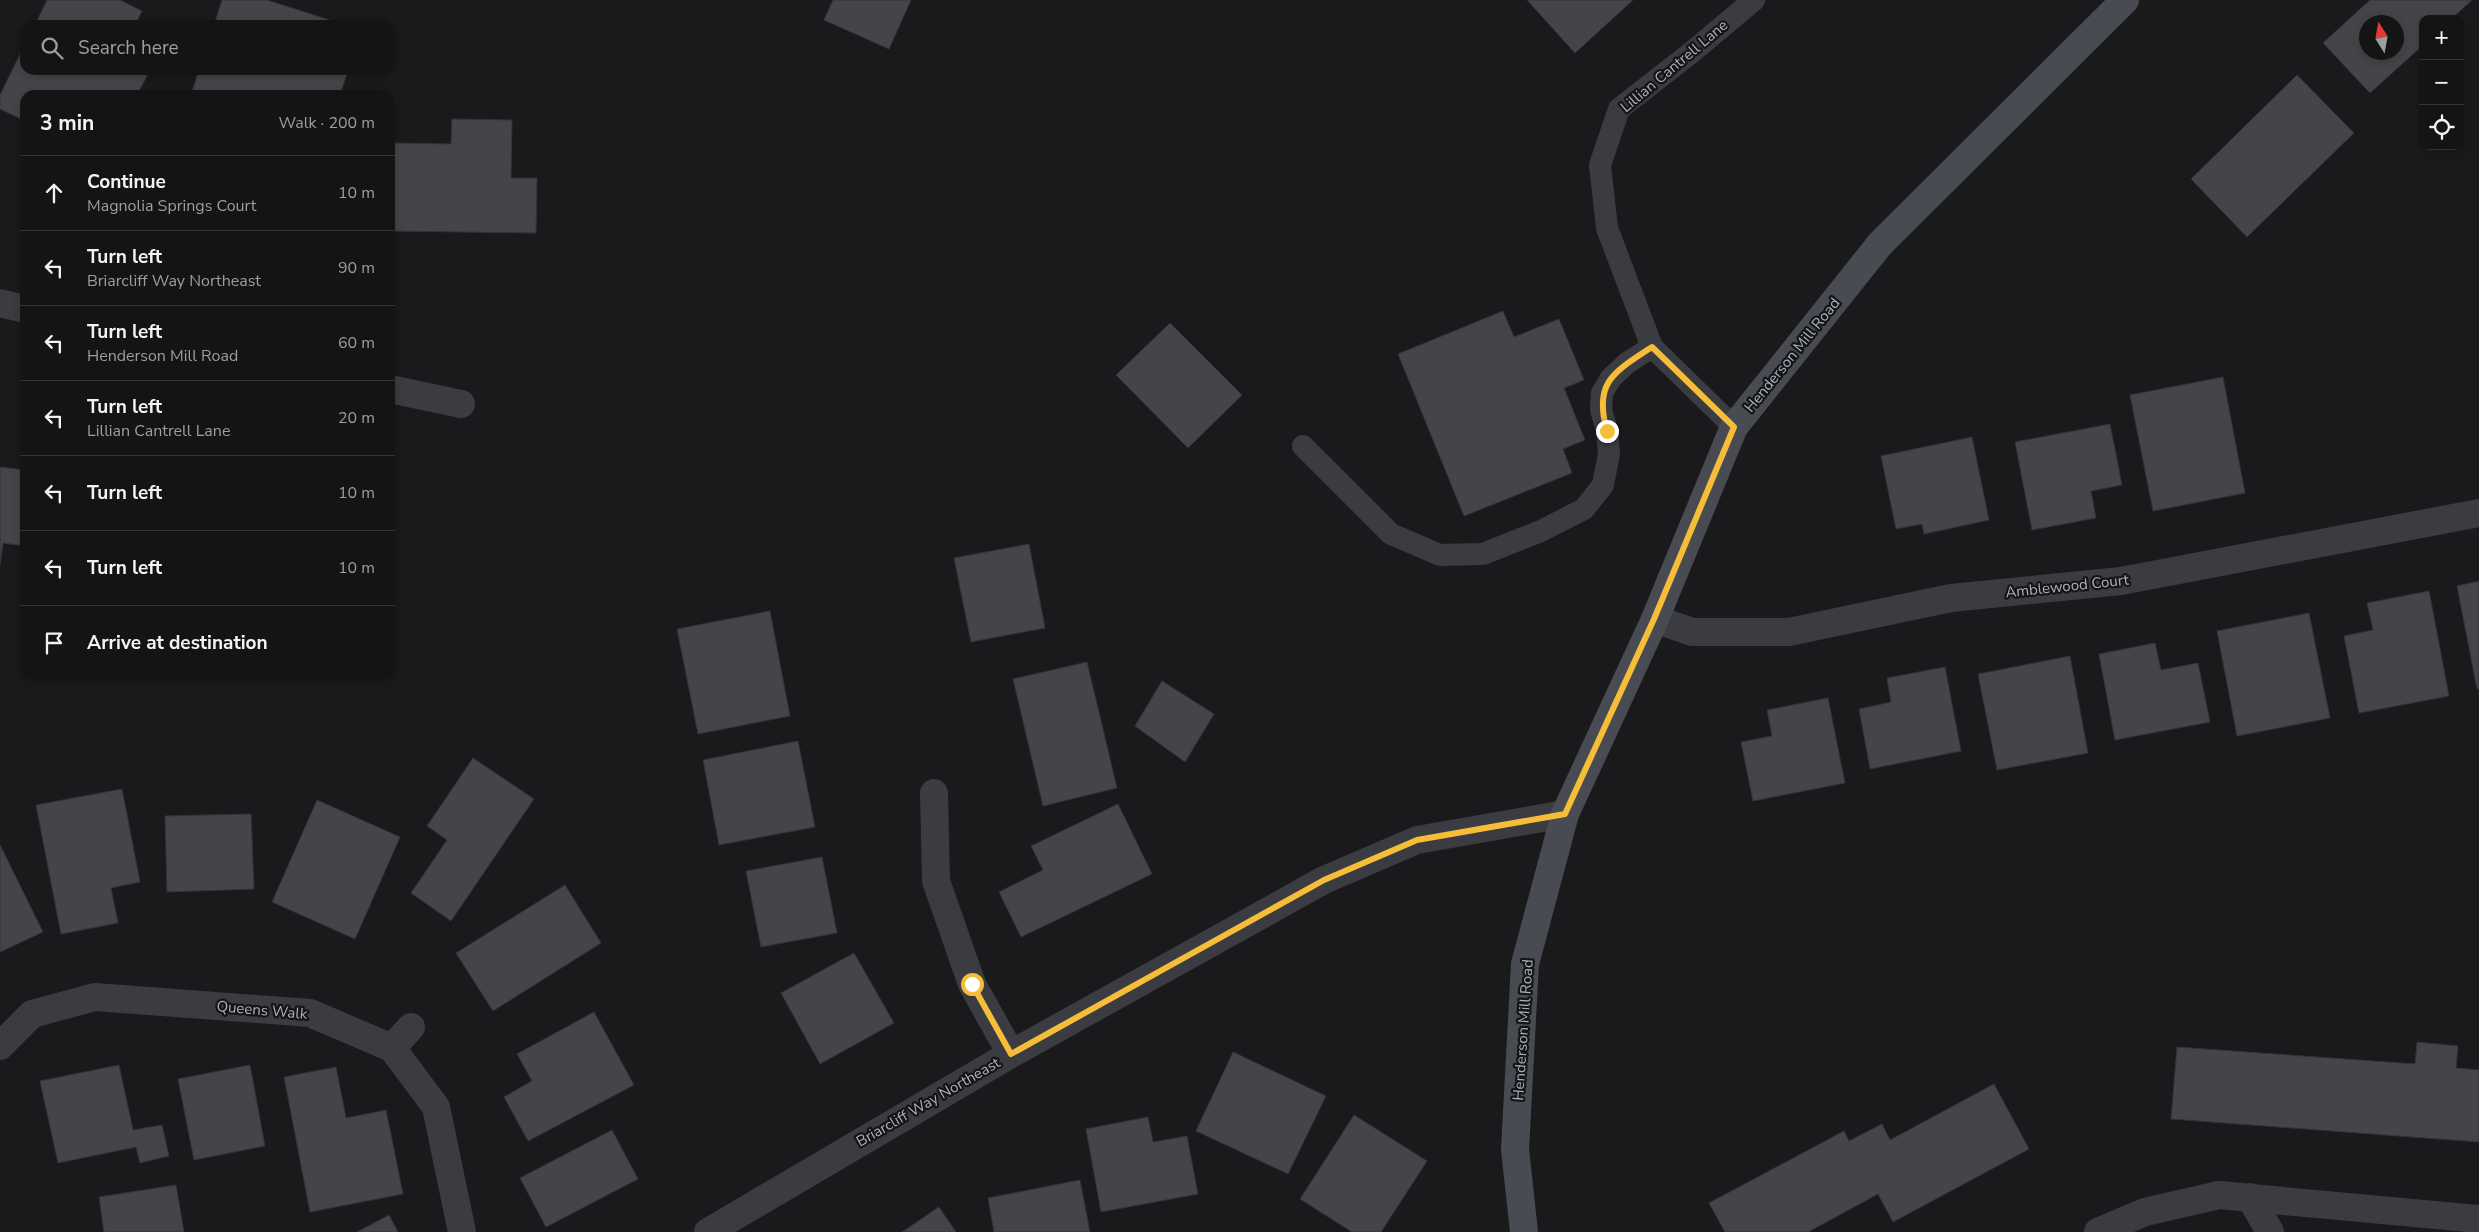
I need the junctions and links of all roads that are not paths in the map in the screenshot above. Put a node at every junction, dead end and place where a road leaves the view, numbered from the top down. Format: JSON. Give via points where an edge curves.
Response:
{"nodes":[{"id":1,"x":1754,"y":0,"type":"edge"},
{"id":2,"x":2126,"y":0,"type":"edge"},
{"id":3,"x":0,"y":303,"type":"edge"},
{"id":4,"x":20,"y":307,"type":"edge"},
{"id":5,"x":1652,"y":347,"type":"junction"},
{"id":6,"x":395,"y":390,"type":"edge"},
{"id":7,"x":461,"y":404,"type":"dead end"},
{"id":8,"x":1734,"y":427,"type":"junction"},
{"id":9,"x":1303,"y":446,"type":"dead end"},
{"id":10,"x":2479,"y":513,"type":"edge"},
{"id":11,"x":1654,"y":619,"type":"junction"},
{"id":12,"x":934,"y":793,"type":"dead end"},
{"id":13,"x":1565,"y":814,"type":"junction"},
{"id":14,"x":411,"y":1027,"type":"dead end"},
{"id":15,"x":0,"y":1046,"type":"edge"},
{"id":16,"x":392,"y":1048,"type":"junction"},
{"id":17,"x":1011,"y":1054,"type":"junction"},
{"id":18,"x":2250,"y":1197,"type":"junction"},
{"id":19,"x":2479,"y":1219,"type":"edge"},
{"id":20,"x":462,"y":1232,"type":"edge"},
{"id":21,"x":708,"y":1232,"type":"edge"},
{"id":22,"x":1524,"y":1232,"type":"edge"},
{"id":23,"x":2098,"y":1232,"type":"edge"},
{"id":24,"x":2270,"y":1232,"type":"edge"}],
"edges":[{"from":1,"to":5,"type":"lane","name":"Lillian Cantrell Lane","via":[[1619,109],[1600,165],[1607,228]]},
{"from":2,"to":8,"type":"street","name":"Henderson Mill Road","via":[[1880,244]]},
{"from":3,"to":4,"type":"street"},
{"from":5,"to":8,"type":"lane","name":"Lillian Cantrell Lane"},
{"from":5,"to":9,"type":"lane","via":[[1627,363],[1602,393],[1601,410],[1609,454],[1603,485],[1584,509],[1542,531],[1483,554],[1440,555],[1391,534]]},
{"from":6,"to":7,"type":"street"},
{"from":8,"to":11,"type":"street","name":"Henderson Mill Road"},
{"from":10,"to":11,"type":"street","name":"Amblewood Court","via":[[2121,581],[1951,598],[1789,632],[1692,632]]},
{"from":11,"to":13,"type":"street","name":"Henderson Mill Road"},
{"from":12,"to":17,"type":"street","via":[[936,881],[972,984]]},
{"from":13,"to":17,"type":"street","name":"Briarcliff Way Northeast","via":[[1417,840],[1324,880]]},
{"from":13,"to":22,"type":"street","name":"Henderson Mill Road","via":[[1526,964],[1514,1149]]},
{"from":14,"to":16,"type":"street"},
{"from":15,"to":16,"type":"street","name":"Queens Walk","via":[[32,1014],[95,997],[310,1013]]},
{"from":16,"to":20,"type":"street","via":[[436,1107]]},
{"from":17,"to":21,"type":"street","name":"Briarcliff Way Northeast"},
{"from":18,"to":19,"type":"street"},
{"from":18,"to":23,"type":"street","via":[[2219,1195],[2145,1212]]},
{"from":18,"to":24,"type":"street"}]}
